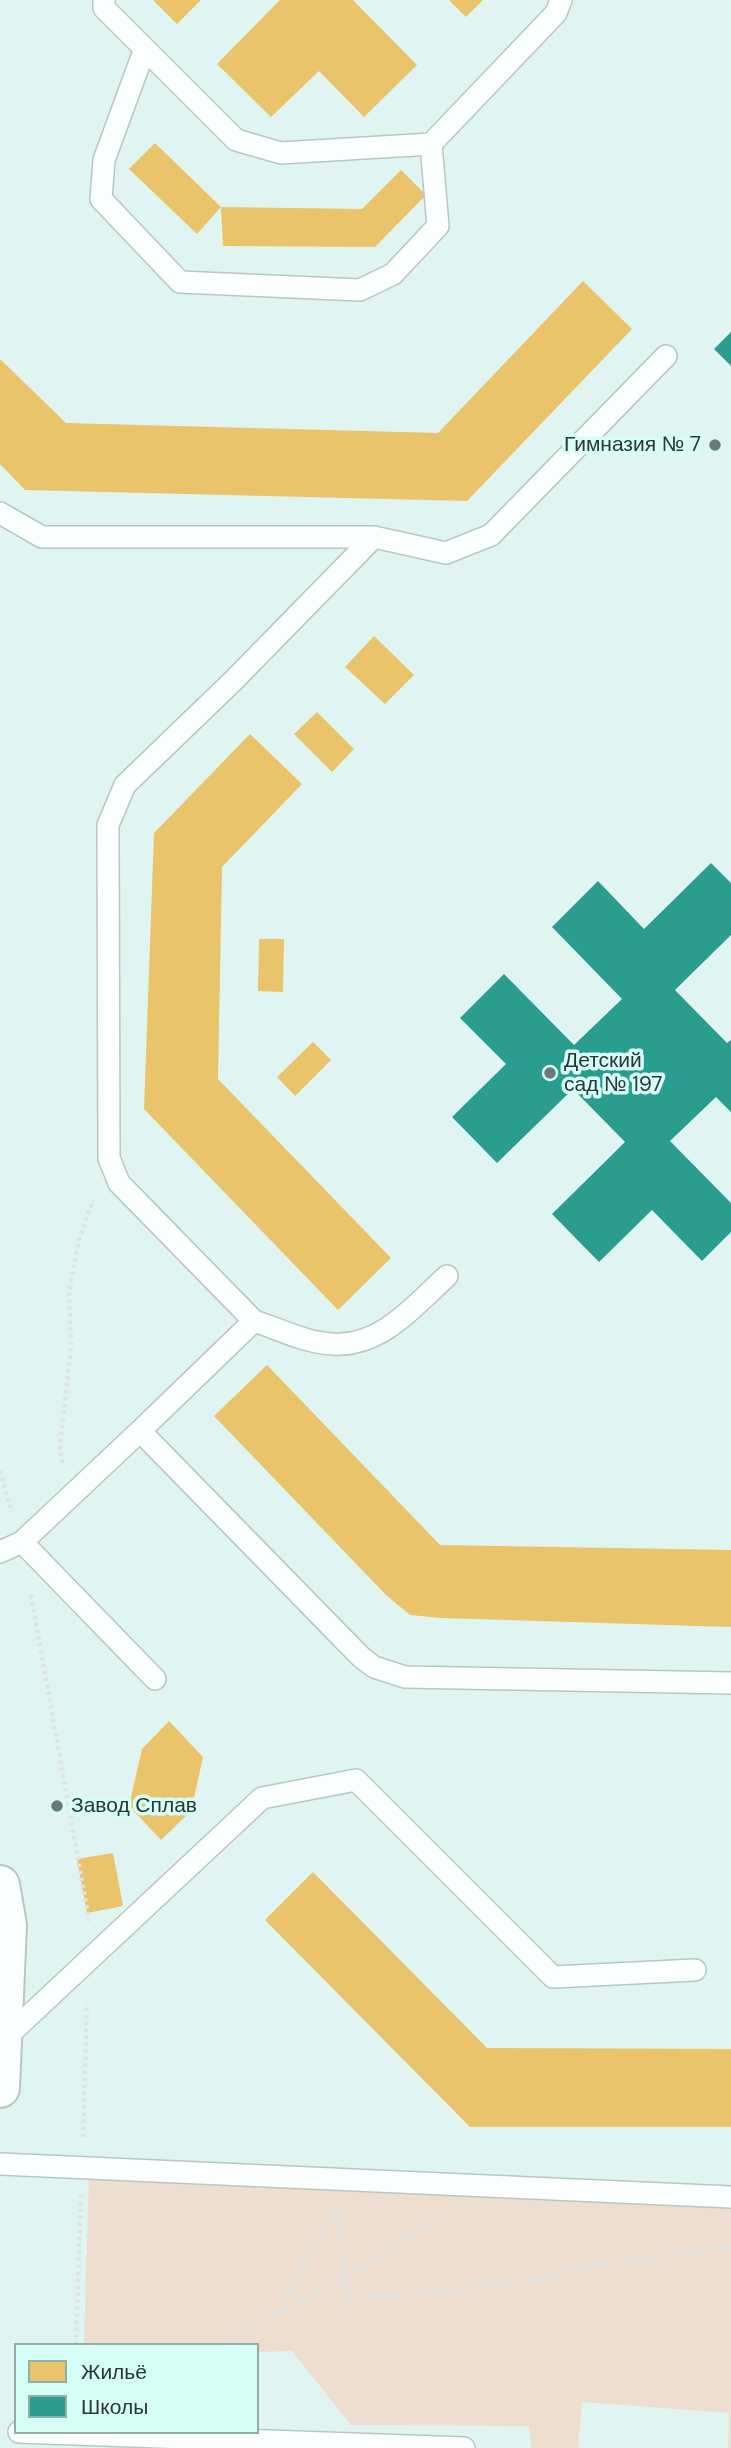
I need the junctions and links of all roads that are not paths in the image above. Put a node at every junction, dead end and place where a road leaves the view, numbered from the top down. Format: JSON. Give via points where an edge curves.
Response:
{"nodes":[{"id":1,"x":104,"y":0,"type":"edge"},
{"id":2,"x":561,"y":0,"type":"edge"},
{"id":3,"x":144,"y":51,"type":"junction"},
{"id":4,"x":431,"y":144,"type":"junction"},
{"id":5,"x":666,"y":356,"type":"dead end"},
{"id":6,"x":0,"y":513,"type":"edge"},
{"id":7,"x":374,"y":537,"type":"junction"},
{"id":8,"x":447,"y":1276,"type":"dead end"},
{"id":9,"x":254,"y":1321,"type":"junction"},
{"id":10,"x":140,"y":1431,"type":"junction"},
{"id":11,"x":22,"y":1542,"type":"junction"},
{"id":12,"x":0,"y":1552,"type":"edge"},
{"id":13,"x":155,"y":1679,"type":"dead end"},
{"id":14,"x":731,"y":1683,"type":"edge"},
{"id":15,"x":0,"y":1885,"type":"edge"},
{"id":16,"x":695,"y":1970,"type":"dead end"},
{"id":17,"x":2,"y":2040,"type":"junction"},
{"id":18,"x":0,"y":2088,"type":"edge"},
{"id":19,"x":0,"y":2164,"type":"edge"},
{"id":20,"x":731,"y":2197,"type":"edge"},
{"id":21,"x":74,"y":2434,"type":"edge"},
{"id":22,"x":464,"y":2448,"type":"edge"}],
"edges":[{"from":1,"to":3,"type":"lane","via":[[104,8]]},
{"from":2,"to":4,"type":"lane","via":[[556,13]]},
{"from":3,"to":4,"type":"lane","via":[[236,140],[281,153]]},
{"from":3,"to":4,"type":"lane","via":[[104,160],[101,199],[180,282],[360,290],[393,274],[438,226]]},
{"from":5,"to":7,"type":"lane","via":[[491,535],[446,553]]},
{"from":6,"to":7,"type":"lane","via":[[42,537]]},
{"from":7,"to":9,"type":"lane","via":[[125,785],[108,825],[112,1169],[119,1182]]},
{"from":8,"to":9,"type":"lane","via":[[393,1325],[354,1342],[333,1344]]},
{"from":9,"to":10,"type":"lane"},
{"from":10,"to":11,"type":"lane"},
{"from":10,"to":14,"type":"lane","via":[[374,1667],[405,1677]]},
{"from":11,"to":12,"type":"lane"},
{"from":11,"to":13,"type":"lane"},
{"from":15,"to":17,"type":"street","via":[[7,1926]]},
{"from":16,"to":17,"type":"lane","via":[[553,1977],[356,1780],[262,1798]]},
{"from":17,"to":18,"type":"street"},
{"from":19,"to":20,"type":"lane"},
{"from":21,"to":22,"type":"lane"}]}
